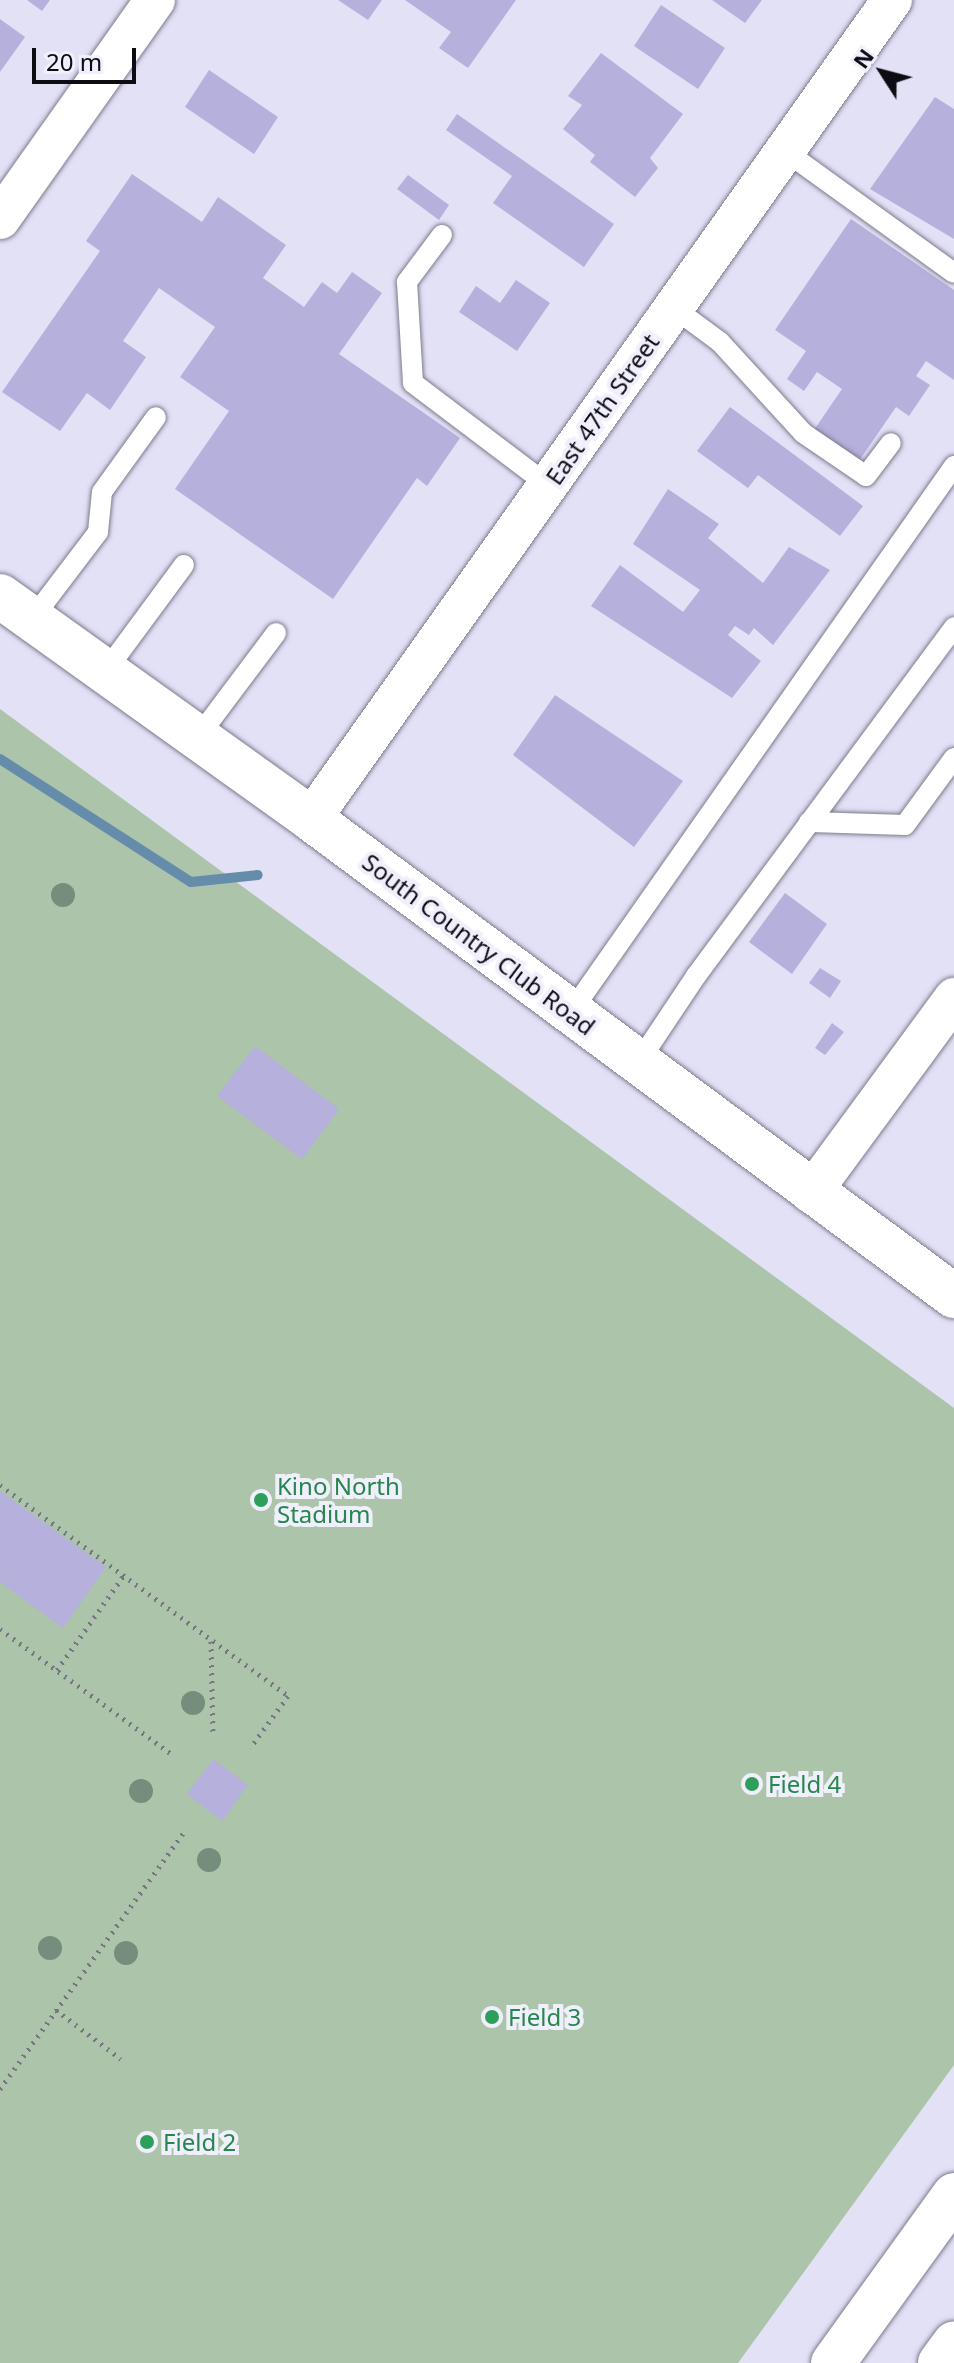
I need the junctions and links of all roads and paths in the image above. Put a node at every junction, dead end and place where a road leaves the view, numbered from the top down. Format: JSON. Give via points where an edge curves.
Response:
{"nodes":[{"id":1,"x":155,"y":0,"type":"edge"},
{"id":2,"x":892,"y":0,"type":"edge"},
{"id":3,"x":785,"y":151,"type":"junction"},
{"id":4,"x":6,"y":198,"type":"edge"},
{"id":5,"x":442,"y":235,"type":"dead end"},
{"id":6,"x":954,"y":273,"type":"edge"},
{"id":7,"x":674,"y":308,"type":"junction"},
{"id":8,"x":156,"y":417,"type":"dead end"},
{"id":9,"x":891,"y":443,"type":"dead end"},
{"id":10,"x":954,"y":466,"type":"edge"},
{"id":11,"x":548,"y":485,"type":"junction"},
{"id":12,"x":184,"y":565,"type":"dead end"},
{"id":13,"x":16,"y":608,"type":"edge"},
{"id":14,"x":954,"y":627,"type":"edge"},
{"id":15,"x":276,"y":633,"type":"dead end"},
{"id":16,"x":105,"y":672,"type":"junction"},
{"id":17,"x":198,"y":737,"type":"junction"},
{"id":18,"x":954,"y":758,"type":"edge"},
{"id":19,"x":311,"y":819,"type":"junction"},
{"id":20,"x":809,"y":822,"type":"junction"},
{"id":21,"x":954,"y":998,"type":"edge"},
{"id":22,"x":571,"y":1012,"type":"junction"},
{"id":23,"x":638,"y":1063,"type":"junction"},
{"id":24,"x":811,"y":1193,"type":"junction"},
{"id":25,"x":954,"y":1296,"type":"edge"},
{"id":26,"x":0,"y":1485,"type":"edge"},
{"id":27,"x":124,"y":1575,"type":"junction"},
{"id":28,"x":0,"y":1629,"type":"edge"},
{"id":29,"x":211,"y":1640,"type":"junction"},
{"id":30,"x":57,"y":1670,"type":"junction"},
{"id":31,"x":213,"y":1735,"type":"dead end"},
{"id":32,"x":250,"y":1748,"type":"dead end"},
{"id":33,"x":173,"y":1755,"type":"dead end"},
{"id":34,"x":185,"y":1831,"type":"dead end"},
{"id":35,"x":56,"y":2010,"type":"junction"},
{"id":36,"x":121,"y":2059,"type":"dead end"},
{"id":37,"x":0,"y":2089,"type":"edge"},
{"id":38,"x":954,"y":2195,"type":"edge"},
{"id":39,"x":954,"y":2344,"type":"edge"},
{"id":40,"x":833,"y":2363,"type":"edge"},
{"id":41,"x":940,"y":2363,"type":"edge"}],
"edges":[{"from":1,"to":4,"type":"street"},
{"from":2,"to":3,"type":"street","name":"East 47th Street"},
{"from":3,"to":6,"type":"lane"},
{"from":3,"to":7,"type":"street","name":"East 47th Street"},
{"from":5,"to":11,"type":"lane","via":[[407,282],[413,383]]},
{"from":7,"to":9,"type":"lane","via":[[720,342],[803,433],[866,476]]},
{"from":7,"to":11,"type":"street","name":"East 47th Street"},
{"from":8,"to":13,"type":"lane","via":[[102,492],[98,532]]},
{"from":10,"to":22,"type":"lane"},
{"from":11,"to":19,"type":"street","name":"East 47th Street"},
{"from":12,"to":16,"type":"lane"},
{"from":13,"to":16,"type":"street","name":"South Country Club Road"},
{"from":14,"to":20,"type":"lane"},
{"from":15,"to":17,"type":"lane"},
{"from":16,"to":17,"type":"street","name":"South Country Club Road"},
{"from":17,"to":19,"type":"street","name":"South Country Club Road"},
{"from":18,"to":20,"type":"lane","via":[[905,825]]},
{"from":19,"to":22,"type":"street","name":"South Country Club Road"},
{"from":20,"to":23,"type":"lane"},
{"from":21,"to":24,"type":"street"},
{"from":22,"to":23,"type":"street","name":"South Country Club Road"},
{"from":23,"to":24,"type":"street","name":"South Country Club Road"},
{"from":24,"to":25,"type":"street","name":"South Country Club Road"},
{"from":26,"to":27,"type":"path"},
{"from":27,"to":29,"type":"path"},
{"from":27,"to":30,"type":"path"},
{"from":28,"to":30,"type":"path"},
{"from":29,"to":31,"type":"path"},
{"from":29,"to":32,"type":"path","via":[[288,1696]]},
{"from":30,"to":33,"type":"path"},
{"from":34,"to":35,"type":"path"},
{"from":35,"to":36,"type":"path"},
{"from":35,"to":37,"type":"path"},
{"from":38,"to":40,"type":"street"},
{"from":39,"to":41,"type":"street"}]}
